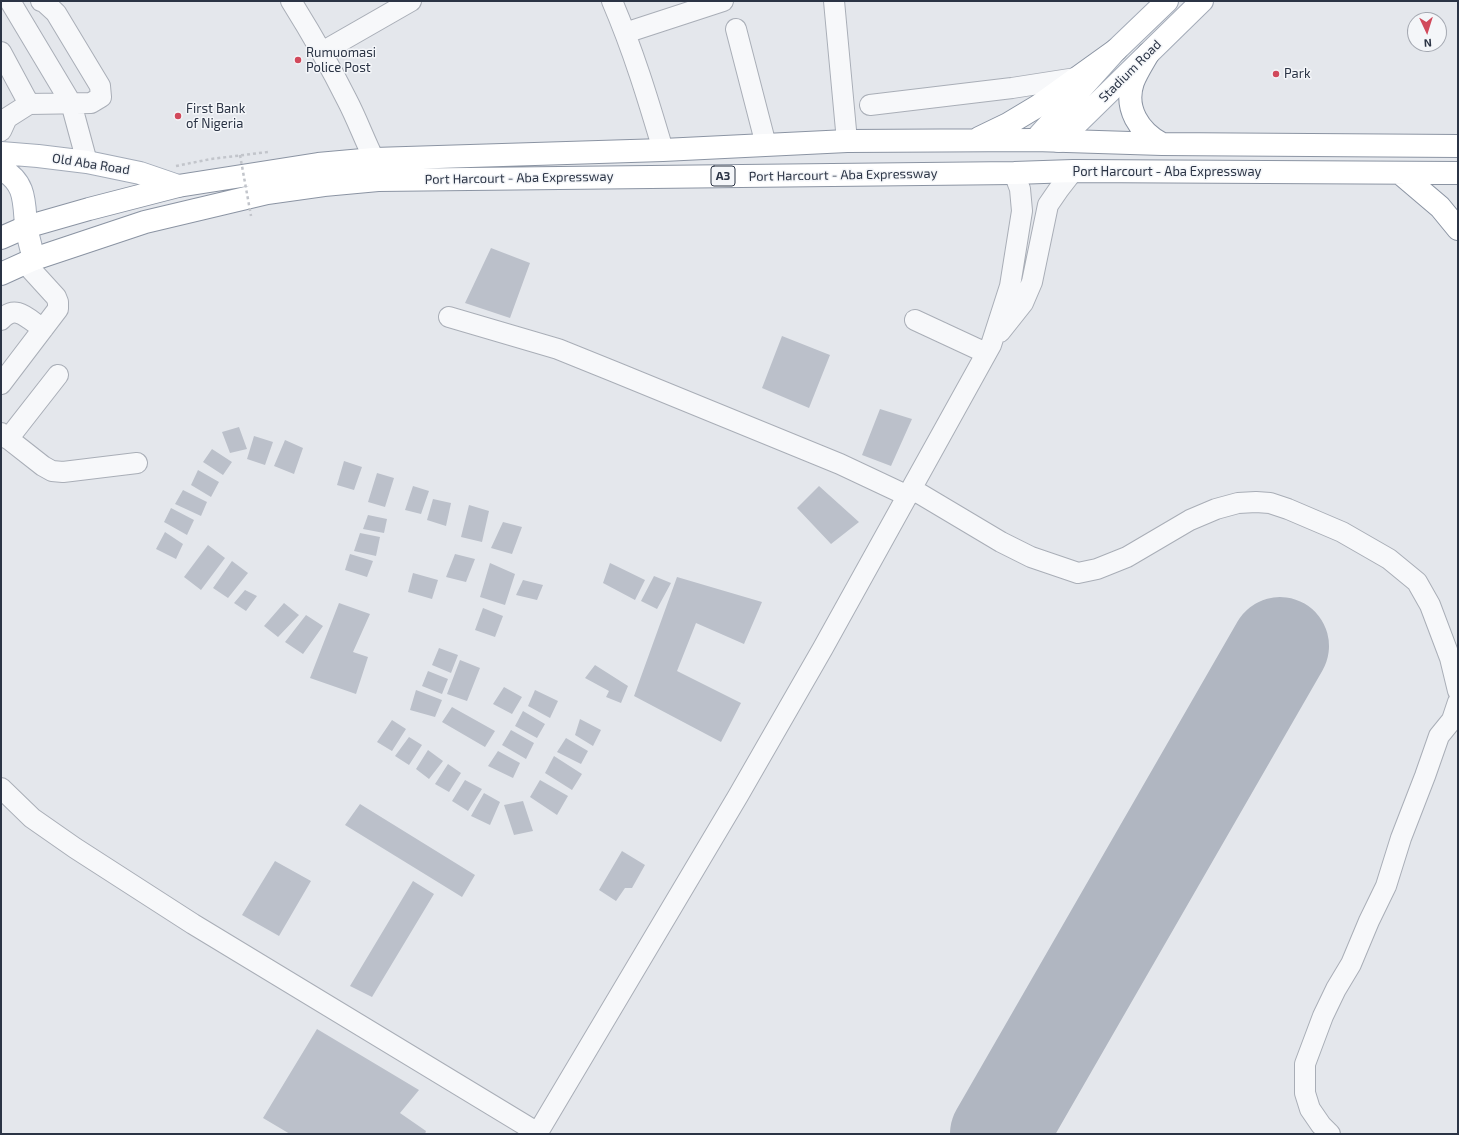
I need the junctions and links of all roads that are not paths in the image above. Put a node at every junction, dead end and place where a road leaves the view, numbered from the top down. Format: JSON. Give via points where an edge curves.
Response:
{"nodes":[{"id":1,"x":10,"y":1,"type":"edge"},
{"id":2,"x":41,"y":1,"type":"edge"},
{"id":3,"x":291,"y":1,"type":"edge"},
{"id":4,"x":411,"y":1,"type":"edge"},
{"id":5,"x":612,"y":1,"type":"edge"},
{"id":6,"x":723,"y":1,"type":"edge"},
{"id":7,"x":834,"y":1,"type":"edge"},
{"id":8,"x":1167,"y":1,"type":"edge"},
{"id":9,"x":1202,"y":1,"type":"edge"},
{"id":10,"x":736,"y":29,"type":"dead end"},
{"id":11,"x":625,"y":33,"type":"junction"},
{"id":12,"x":1116,"y":50,"type":"junction"},
{"id":13,"x":1,"y":52,"type":"edge"},
{"id":14,"x":322,"y":52,"type":"junction"},
{"id":15,"x":1148,"y":54,"type":"junction"},
{"id":16,"x":1076,"y":78,"type":"junction"},
{"id":17,"x":71,"y":103,"type":"junction"},
{"id":18,"x":870,"y":105,"type":"dead end"},
{"id":19,"x":15,"y":107,"type":"edge"},
{"id":20,"x":1,"y":131,"type":"edge"},
{"id":21,"x":973,"y":140,"type":"junction"},
{"id":22,"x":1035,"y":140,"type":"junction"},
{"id":23,"x":847,"y":141,"type":"junction"},
{"id":24,"x":1059,"y":141,"type":"junction"},
{"id":25,"x":1162,"y":144,"type":"junction"},
{"id":26,"x":766,"y":145,"type":"junction"},
{"id":27,"x":1458,"y":146,"type":"edge"},
{"id":28,"x":663,"y":150,"type":"junction"},
{"id":29,"x":1,"y":153,"type":"edge"},
{"id":30,"x":374,"y":159,"type":"junction"},
{"id":31,"x":87,"y":162,"type":"junction"},
{"id":32,"x":1,"y":169,"type":"edge"},
{"id":33,"x":1073,"y":171,"type":"junction"},
{"id":34,"x":1014,"y":173,"type":"junction"},
{"id":35,"x":1400,"y":173,"type":"junction"},
{"id":36,"x":1458,"y":173,"type":"edge"},
{"id":37,"x":177,"y":176,"type":"junction"},
{"id":38,"x":26,"y":227,"type":"junction"},
{"id":39,"x":1458,"y":229,"type":"edge"},
{"id":40,"x":1,"y":238,"type":"edge"},
{"id":41,"x":30,"y":261,"type":"junction"},
{"id":42,"x":1,"y":274,"type":"edge"},
{"id":43,"x":449,"y":317,"type":"dead end"},
{"id":44,"x":1,"y":320,"type":"edge"},
{"id":45,"x":915,"y":320,"type":"dead end"},
{"id":46,"x":43,"y":329,"type":"junction"},
{"id":47,"x":988,"y":349,"type":"junction"},
{"id":48,"x":58,"y":375,"type":"dead end"},
{"id":49,"x":1,"y":384,"type":"edge"},
{"id":50,"x":5,"y":436,"type":"edge"},
{"id":51,"x":136,"y":463,"type":"dead end"},
{"id":52,"x":910,"y":492,"type":"junction"},
{"id":53,"x":1458,"y":691,"type":"edge"},
{"id":54,"x":1458,"y":702,"type":"edge"},
{"id":55,"x":1,"y":788,"type":"edge"},
{"id":56,"x":537,"y":1134,"type":"edge"},
{"id":57,"x":1330,"y":1134,"type":"edge"}],
"edges":[{"from":1,"to":17,"type":"street"},
{"from":2,"to":17,"type":"street","via":[[56,13],[100,86],[101,97],[91,103]]},
{"from":3,"to":14,"type":"street"},
{"from":4,"to":14,"type":"street"},
{"from":5,"to":11,"type":"street"},
{"from":6,"to":11,"type":"street"},
{"from":7,"to":23,"type":"street"},
{"from":8,"to":12,"type":"main road","name":"Stadium Road"},
{"from":9,"to":15,"type":"main road","name":"Stadium Road"},
{"from":10,"to":26,"type":"street"},
{"from":11,"to":28,"type":"street"},
{"from":12,"to":16,"type":"main road"},
{"from":12,"to":22,"type":"main road","name":"Stadium Road"},
{"from":13,"to":19,"type":"street"},
{"from":14,"to":30,"type":"street"},
{"from":15,"to":24,"type":"main road","name":"Stadium Road"},
{"from":15,"to":25,"type":"main road","via":[[1130,94],[1131,106],[1135,119],[1143,130],[1153,140]]},
{"from":16,"to":18,"type":"street"},
{"from":16,"to":21,"type":"main road","via":[[1038,106],[1008,124]]},
{"from":17,"to":19,"type":"street"},
{"from":17,"to":31,"type":"street"},
{"from":19,"to":20,"type":"street"},
{"from":21,"to":22,"type":"main road","name":"Port Harcourt - Aba Expressway","number":"A3"},
{"from":21,"to":23,"type":"main road","name":"Port Harcourt - Aba Expressway","number":"A3"},
{"from":22,"to":24,"type":"main road","name":"Port Harcourt - Aba Expressway","number":"A3"},
{"from":23,"to":26,"type":"main road","name":"Port Harcourt - Aba Expressway","number":"A3"},
{"from":24,"to":25,"type":"main road","name":"Port Harcourt - Aba Expressway","number":"A3"},
{"from":25,"to":27,"type":"main road","name":"Port Harcourt - Aba Expressway","number":"A3"},
{"from":26,"to":28,"type":"main road","name":"Port Harcourt - Aba Expressway","number":"A3"},
{"from":28,"to":30,"type":"main road","name":"Port Harcourt - Aba Expressway","number":"A3"},
{"from":29,"to":31,"type":"main road","name":"Old Aba Road"},
{"from":30,"to":37,"type":"main road","name":"Port Harcourt - Aba Expressway","number":"A3"},
{"from":31,"to":37,"type":"main road","name":"Old Aba Road"},
{"from":32,"to":38,"type":"main road","via":[[13,178],[24,197]]},
{"from":33,"to":34,"type":"main road","name":"Port Harcourt - Aba Expressway","number":"A3"},
{"from":33,"to":35,"type":"main road","name":"Port Harcourt - Aba Expressway","number":"A3"},
{"from":33,"to":47,"type":"street","via":[[1048,205],[1032,282],[1023,303]]},
{"from":34,"to":41,"type":"main road","name":"Port Harcourt - Aba Expressway","number":"A3","via":[[378,180],[332,184],[267,193],[145,222]]},
{"from":34,"to":47,"type":"street","via":[[1020,189],[1022,211],[1010,286]]},
{"from":35,"to":36,"type":"main road","name":"Port Harcourt - Aba Expressway","number":"A3"},
{"from":35,"to":39,"type":"main road","via":[[1440,207]]},
{"from":37,"to":38,"type":"main road","name":"Port Harcourt - Aba Expressway","number":"A3","via":[[88,209]]},
{"from":38,"to":40,"type":"main road","name":"Port Harcourt - Aba Expressway","number":"A3"},
{"from":38,"to":41,"type":"main road"},
{"from":41,"to":42,"type":"main road","name":"Port Harcourt - Aba Expressway","number":"A3"},
{"from":41,"to":46,"type":"street","via":[[58,302],[58,309]]},
{"from":43,"to":52,"type":"street","via":[[558,349]]},
{"from":44,"to":46,"type":"street","via":[[6,313],[18,312]]},
{"from":45,"to":47,"type":"street"},
{"from":46,"to":49,"type":"street"},
{"from":47,"to":52,"type":"street"},
{"from":48,"to":50,"type":"street"},
{"from":50,"to":51,"type":"street","via":[[52,471],[63,472]]},
{"from":52,"to":53,"type":"street","via":[[1031,557],[1078,573],[1097,569],[1127,557],[1190,520],[1216,509],[1238,503],[1256,502],[1288,509],[1342,532],[1383,555],[1417,582],[1430,605],[1450,658]]},
{"from":52,"to":56,"type":"street","via":[[824,648]]},
{"from":54,"to":57,"type":"street","via":[[1452,720],[1439,736],[1386,886],[1352,964],[1323,1016],[1305,1064],[1305,1093],[1310,1109]]},
{"from":55,"to":56,"type":"street","via":[[32,818],[186,920]]}]}
